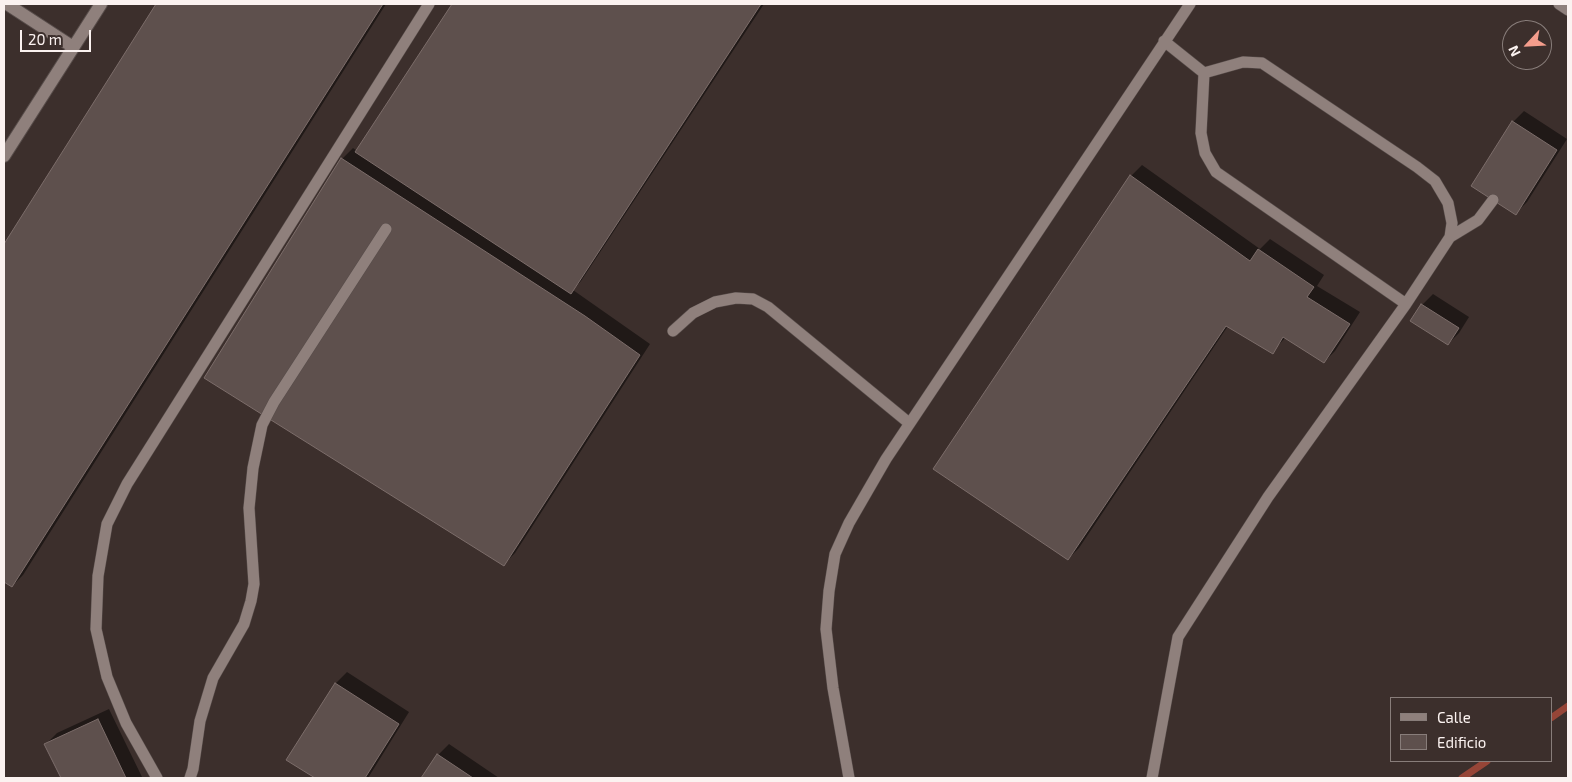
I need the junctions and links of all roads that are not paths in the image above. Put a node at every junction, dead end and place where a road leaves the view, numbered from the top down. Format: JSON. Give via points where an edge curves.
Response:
{"nodes":[{"id":1,"x":7,"y":4,"type":"edge"},
{"id":2,"x":102,"y":4,"type":"edge"},
{"id":3,"x":429,"y":4,"type":"edge"},
{"id":4,"x":1190,"y":4,"type":"edge"},
{"id":5,"x":1559,"y":4,"type":"edge"},
{"id":6,"x":1568,"y":10,"type":"edge"},
{"id":7,"x":1164,"y":41,"type":"junction"},
{"id":8,"x":74,"y":47,"type":"junction"},
{"id":9,"x":1204,"y":73,"type":"junction"},
{"id":10,"x":4,"y":156,"type":"edge"},
{"id":11,"x":1494,"y":200,"type":"dead end"},
{"id":12,"x":386,"y":228,"type":"dead end"},
{"id":13,"x":1450,"y":237,"type":"junction"},
{"id":14,"x":1406,"y":304,"type":"junction"},
{"id":15,"x":673,"y":331,"type":"dead end"},
{"id":16,"x":909,"y":423,"type":"junction"},
{"id":17,"x":157,"y":778,"type":"edge"},
{"id":18,"x":190,"y":778,"type":"edge"},
{"id":19,"x":849,"y":778,"type":"edge"},
{"id":20,"x":1152,"y":778,"type":"edge"}],
"edges":[{"from":1,"to":8,"type":"street"},
{"from":2,"to":8,"type":"street"},
{"from":3,"to":17,"type":"lane","via":[[127,484],[107,524],[98,576],[96,630],[107,677],[122,714]]},
{"from":4,"to":7,"type":"lane"},
{"from":5,"to":6,"type":"lane"},
{"from":7,"to":9,"type":"lane"},
{"from":7,"to":16,"type":"lane"},
{"from":8,"to":10,"type":"street"},
{"from":9,"to":13,"type":"lane","via":[[1242,62],[1262,63],[1435,181],[1448,203],[1452,223]]},
{"from":9,"to":14,"type":"lane","via":[[1201,133],[1205,153],[1216,172]]},
{"from":11,"to":13,"type":"lane","via":[[1478,220]]},
{"from":12,"to":18,"type":"lane","via":[[262,425],[253,468],[250,508],[254,584],[251,601],[244,624],[213,678],[200,721]]},
{"from":13,"to":14,"type":"lane"},
{"from":14,"to":20,"type":"lane","via":[[1268,497],[1178,638]]},
{"from":15,"to":16,"type":"lane","via":[[693,313],[715,302],[753,299],[768,307]]},
{"from":16,"to":19,"type":"lane","via":[[849,523],[835,554],[830,582],[826,629]]}]}
